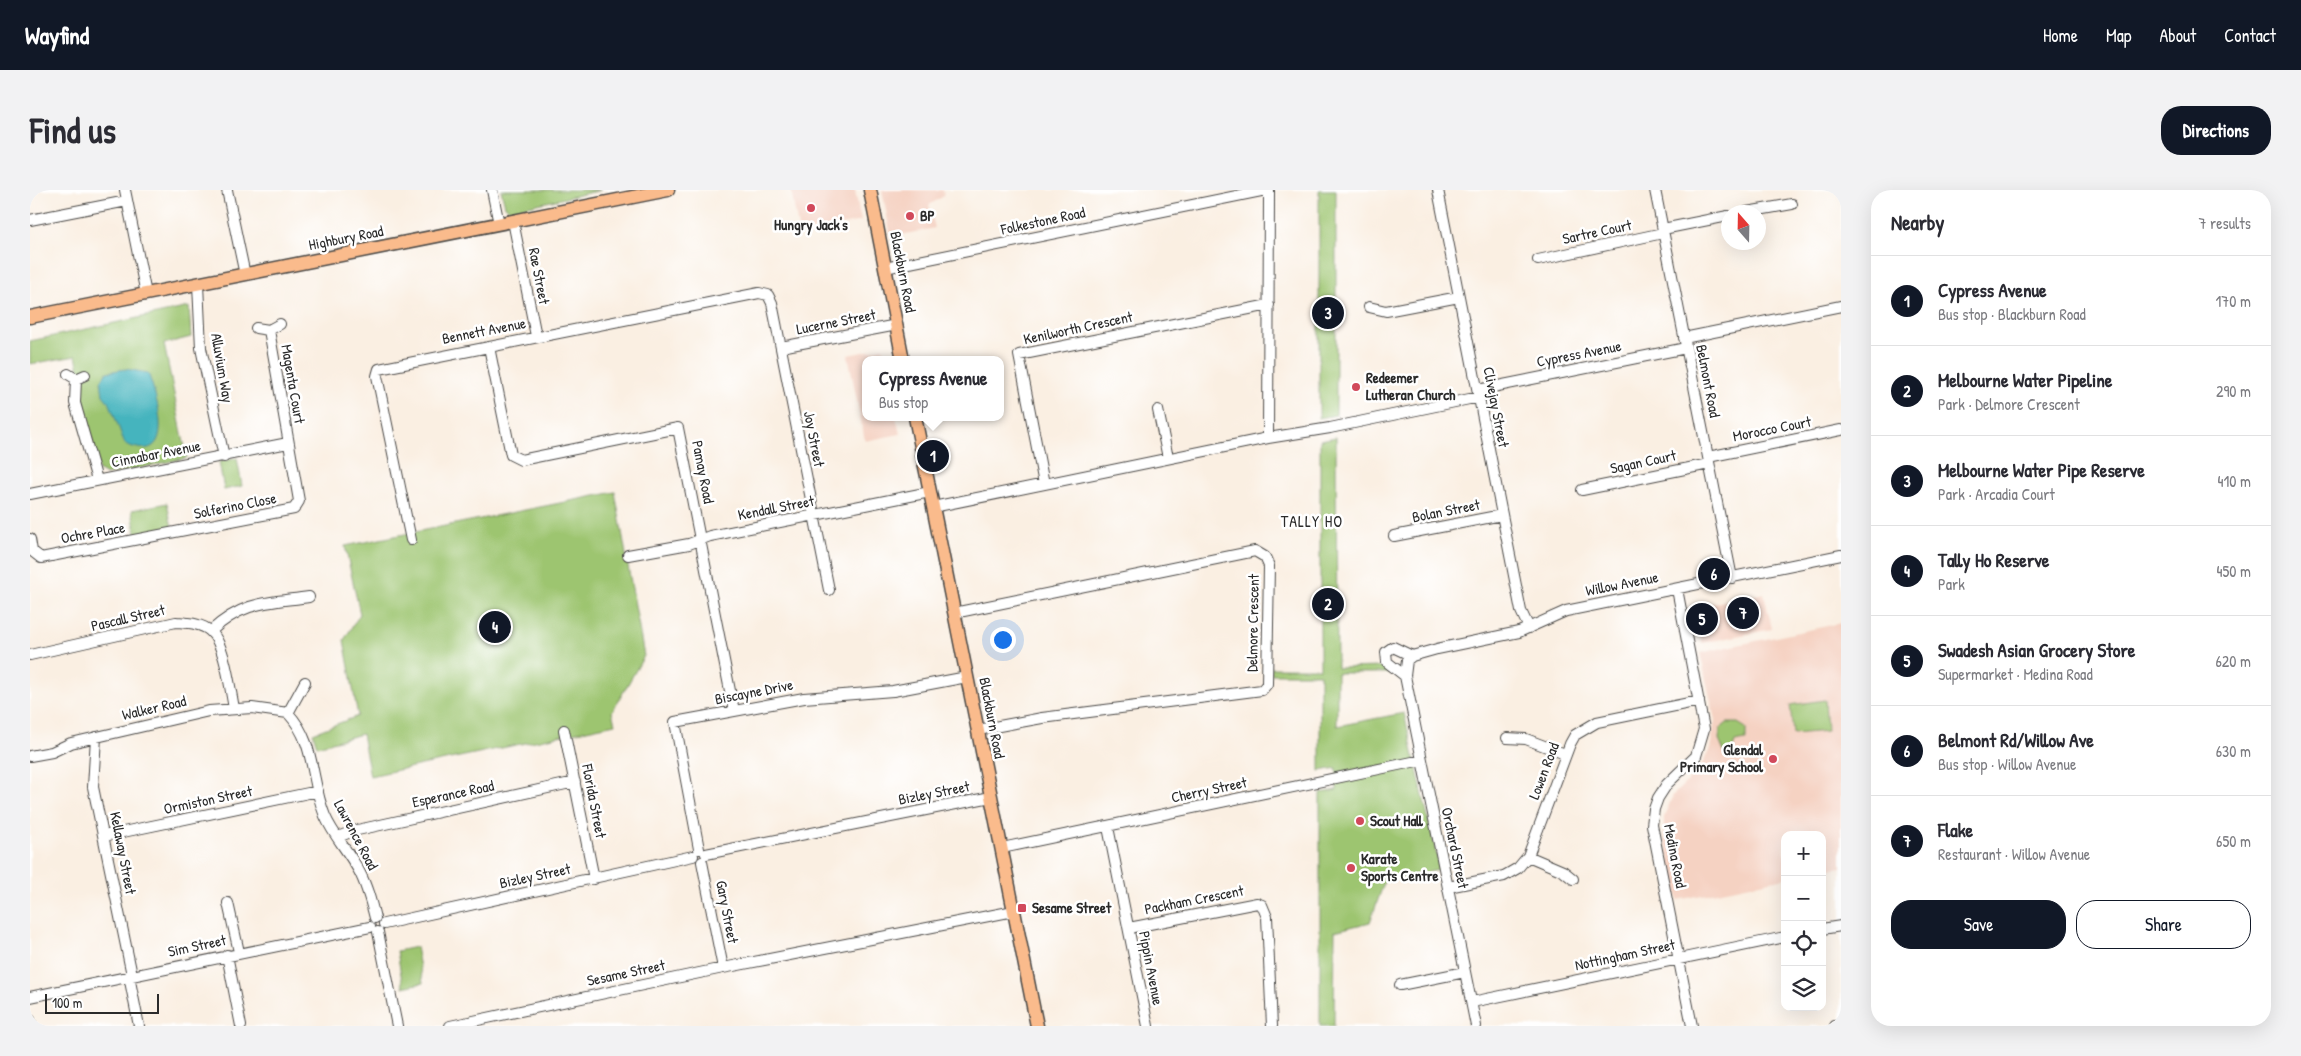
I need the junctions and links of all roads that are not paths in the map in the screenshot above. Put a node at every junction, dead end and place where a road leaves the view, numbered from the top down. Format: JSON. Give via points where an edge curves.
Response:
{"nodes":[{"id":1,"x":125,"y":190,"type":"edge"},
{"id":2,"x":228,"y":190,"type":"edge"},
{"id":3,"x":492,"y":190,"type":"edge"},
{"id":4,"x":668,"y":190,"type":"edge"},
{"id":5,"x":1268,"y":190,"type":"edge"},
{"id":6,"x":1438,"y":190,"type":"edge"},
{"id":7,"x":1655,"y":190,"type":"edge"},
{"id":8,"x":870,"y":192,"type":"edge"},
{"id":9,"x":127,"y":201,"type":"junction"},
{"id":10,"x":1792,"y":204,"type":"dead end"},
{"id":11,"x":1766,"y":209,"type":"edge"},
{"id":12,"x":1721,"y":218,"type":"edge"},
{"id":13,"x":30,"y":220,"type":"edge"},
{"id":14,"x":513,"y":221,"type":"junction"},
{"id":15,"x":499,"y":224,"type":"junction"},
{"id":16,"x":1663,"y":231,"type":"junction"},
{"id":17,"x":1538,"y":260,"type":"dead end"},
{"id":18,"x":885,"y":268,"type":"junction"},
{"id":19,"x":245,"y":275,"type":"junction"},
{"id":20,"x":198,"y":284,"type":"junction"},
{"id":21,"x":146,"y":294,"type":"junction"},
{"id":22,"x":768,"y":295,"type":"joint"},
{"id":23,"x":1459,"y":297,"type":"junction"},
{"id":24,"x":1269,"y":305,"type":"junction"},
{"id":25,"x":1841,"y":306,"type":"edge"},
{"id":26,"x":1370,"y":307,"type":"dead end"},
{"id":27,"x":30,"y":317,"type":"edge"},
{"id":28,"x":280,"y":324,"type":"dead end"},
{"id":29,"x":897,"y":326,"type":"junction"},
{"id":30,"x":256,"y":328,"type":"dead end"},
{"id":31,"x":269,"y":330,"type":"junction"},
{"id":32,"x":536,"y":336,"type":"junction"},
{"id":33,"x":1685,"y":343,"type":"junction"},
{"id":34,"x":489,"y":347,"type":"junction"},
{"id":35,"x":781,"y":347,"type":"junction"},
{"id":36,"x":903,"y":356,"type":"edge"},
{"id":37,"x":76,"y":376,"type":"dead end"},
{"id":38,"x":1478,"y":394,"type":"junction"},
{"id":39,"x":1158,"y":410,"type":"dead end"},
{"id":40,"x":916,"y":421,"type":"edge"},
{"id":41,"x":1841,"y":430,"type":"edge"},
{"id":42,"x":1268,"y":438,"type":"junction"},
{"id":43,"x":288,"y":444,"type":"junction"},
{"id":44,"x":224,"y":457,"type":"junction"},
{"id":45,"x":1168,"y":458,"type":"junction"},
{"id":46,"x":1709,"y":460,"type":"junction"},
{"id":47,"x":97,"y":480,"type":"junction"},
{"id":48,"x":1044,"y":484,"type":"junction"},
{"id":49,"x":1582,"y":490,"type":"dead end"},
{"id":50,"x":930,"y":492,"type":"junction"},
{"id":51,"x":30,"y":494,"type":"edge"},
{"id":52,"x":933,"y":507,"type":"junction"},
{"id":53,"x":814,"y":515,"type":"junction"},
{"id":54,"x":1502,"y":515,"type":"junction"},
{"id":55,"x":1394,"y":536,"type":"dead end"},
{"id":56,"x":30,"y":539,"type":"edge"},
{"id":57,"x":145,"y":539,"type":"joint"},
{"id":58,"x":701,"y":539,"type":"junction"},
{"id":59,"x":411,"y":540,"type":"dead end"},
{"id":60,"x":628,"y":555,"type":"dead end"},
{"id":61,"x":1841,"y":555,"type":"edge"},
{"id":62,"x":1732,"y":578,"type":"junction"},
{"id":63,"x":1677,"y":589,"type":"junction"},
{"id":64,"x":829,"y":590,"type":"dead end"},
{"id":65,"x":308,"y":596,"type":"dead end"},
{"id":66,"x":954,"y":613,"type":"junction"},
{"id":67,"x":1528,"y":628,"type":"junction"},
{"id":68,"x":211,"y":631,"type":"junction"},
{"id":69,"x":30,"y":655,"type":"edge"},
{"id":70,"x":1412,"y":656,"type":"junction"},
{"id":71,"x":1405,"y":676,"type":"junction"},
{"id":72,"x":967,"y":677,"type":"junction"},
{"id":73,"x":305,"y":682,"type":"dead end"},
{"id":74,"x":1699,"y":701,"type":"junction"},
{"id":75,"x":234,"y":708,"type":"junction"},
{"id":76,"x":734,"y":711,"type":"junction"},
{"id":77,"x":288,"y":713,"type":"junction"},
{"id":78,"x":564,"y":730,"type":"dead end"},
{"id":79,"x":978,"y":730,"type":"junction"},
{"id":80,"x":96,"y":737,"type":"junction"},
{"id":81,"x":1507,"y":738,"type":"dead end"},
{"id":82,"x":1565,"y":754,"type":"junction"},
{"id":83,"x":30,"y":756,"type":"edge"},
{"id":84,"x":1422,"y":760,"type":"junction"},
{"id":85,"x":575,"y":782,"type":"junction"},
{"id":86,"x":318,"y":791,"type":"junction"},
{"id":87,"x":991,"y":797,"type":"junction"},
{"id":88,"x":1108,"y":827,"type":"junction"},
{"id":89,"x":104,"y":836,"type":"junction"},
{"id":90,"x":338,"y":838,"type":"junction"},
{"id":91,"x":1002,"y":848,"type":"junction"},
{"id":92,"x":700,"y":855,"type":"junction"},
{"id":93,"x":1528,"y":856,"type":"junction"},
{"id":94,"x":594,"y":878,"type":"junction"},
{"id":95,"x":1573,"y":879,"type":"dead end"},
{"id":96,"x":1448,"y":886,"type":"junction"},
{"id":97,"x":228,"y":903,"type":"dead end"},
{"id":98,"x":1014,"y":911,"type":"junction"},
{"id":99,"x":377,"y":925,"type":"junction"},
{"id":100,"x":1841,"y":926,"type":"edge"},
{"id":101,"x":1128,"y":928,"type":"junction"},
{"id":102,"x":1826,"y":929,"type":"edge"},
{"id":103,"x":1781,"y":938,"type":"edge"},
{"id":104,"x":239,"y":952,"type":"junction"},
{"id":105,"x":227,"y":955,"type":"junction"},
{"id":106,"x":1679,"y":959,"type":"junction"},
{"id":107,"x":722,"y":968,"type":"junction"},
{"id":108,"x":1465,"y":972,"type":"junction"},
{"id":109,"x":130,"y":976,"type":"junction"},
{"id":110,"x":1400,"y":985,"type":"dead end"},
{"id":111,"x":31,"y":994,"type":"edge"},
{"id":112,"x":1472,"y":1002,"type":"junction"},
{"id":113,"x":30,"y":1020,"type":"edge"},
{"id":114,"x":1841,"y":1025,"type":"edge"},
{"id":115,"x":31,"y":1026,"type":"edge"},
{"id":116,"x":139,"y":1026,"type":"edge"},
{"id":117,"x":241,"y":1026,"type":"edge"},
{"id":118,"x":397,"y":1026,"type":"edge"},
{"id":119,"x":450,"y":1026,"type":"edge"},
{"id":120,"x":1037,"y":1026,"type":"edge"},
{"id":121,"x":1148,"y":1026,"type":"edge"},
{"id":122,"x":1272,"y":1026,"type":"edge"},
{"id":123,"x":1476,"y":1026,"type":"edge"},
{"id":124,"x":1692,"y":1026,"type":"edge"},
{"id":125,"x":1835,"y":1026,"type":"edge"}],
"edges":[{"from":1,"to":9,"type":"street"},
{"from":2,"to":19,"type":"street"},
{"from":3,"to":15,"type":"street"},
{"from":4,"to":14,"type":"main road","name":"Highbury Road"},
{"from":5,"to":18,"type":"street","name":"Folkestone Road"},
{"from":5,"to":24,"type":"street","name":"Folkestone Road"},
{"from":6,"to":23,"type":"street","name":"Clivejay Street"},
{"from":7,"to":16,"type":"street","name":"Belmont Road"},
{"from":8,"to":18,"type":"main road","name":"Blackburn Road"},
{"from":9,"to":13,"type":"street"},
{"from":9,"to":21,"type":"street"},
{"from":10,"to":11,"type":"street"},
{"from":12,"to":16,"type":"street","name":"Sartre Court"},
{"from":14,"to":15,"type":"main road","name":"Highbury Road"},
{"from":14,"to":32,"type":"street","name":"Rae Street"},
{"from":15,"to":19,"type":"main road","name":"Highbury Road"},
{"from":16,"to":17,"type":"street","name":"Sartre Court"},
{"from":16,"to":33,"type":"street","name":"Belmont Road"},
{"from":18,"to":29,"type":"main road","name":"Blackburn Road"},
{"from":19,"to":20,"type":"main road","name":"Highbury Road"},
{"from":20,"to":21,"type":"main road","name":"Highbury Road"},
{"from":20,"to":44,"type":"street","name":"Alluvium Way","via":[[202,348]]},
{"from":21,"to":27,"type":"main road","name":"Highbury Road"},
{"from":22,"to":32,"type":"street","name":"Bennett Avenue","via":[[759,293]]},
{"from":22,"to":35,"type":"street","name":"Joy Street"},
{"from":23,"to":26,"type":"street","via":[[1386,311]]},
{"from":23,"to":38,"type":"street","name":"Clivejay Street"},
{"from":24,"to":42,"type":"street","name":"Folkestone Road"},
{"from":24,"to":48,"type":"street","name":"Kenilworth Crescent","via":[[1019,355]]},
{"from":25,"to":33,"type":"street","name":"Cypress Avenue"},
{"from":28,"to":31,"type":"street","name":"Magenta Court"},
{"from":29,"to":35,"type":"street","name":"Lucerne Street"},
{"from":29,"to":36,"type":"main road","name":"Blackburn Road"},
{"from":30,"to":31,"type":"street","name":"Magenta Court"},
{"from":31,"to":43,"type":"street","name":"Magenta Court"},
{"from":32,"to":34,"type":"street","name":"Bennett Avenue"},
{"from":33,"to":38,"type":"street","name":"Cypress Avenue"},
{"from":33,"to":46,"type":"street","name":"Belmont Road"},
{"from":34,"to":58,"type":"street","name":"Pamay Road","via":[[511,455],[522,460],[678,428]]},
{"from":34,"to":59,"type":"street","name":"Bennett Avenue","via":[[379,368],[377,376]]},
{"from":35,"to":53,"type":"street","name":"Joy Street"},
{"from":37,"to":47,"type":"street","via":[[75,403]]},
{"from":38,"to":42,"type":"street","name":"Cypress Avenue","via":[[1330,428]]},
{"from":38,"to":54,"type":"street","name":"Clivejay Street"},
{"from":39,"to":45,"type":"street"},
{"from":40,"to":50,"type":"main road","name":"Blackburn Road"},
{"from":41,"to":46,"type":"street","name":"Morocco Court"},
{"from":42,"to":45,"type":"street","name":"Cypress Avenue"},
{"from":43,"to":44,"type":"street","name":"Cinnabar Avenue"},
{"from":43,"to":57,"type":"street","name":"Solferino Close","via":[[299,501],[294,509]]},
{"from":44,"to":47,"type":"street","name":"Cinnabar Avenue"},
{"from":45,"to":48,"type":"street","name":"Cypress Avenue"},
{"from":46,"to":49,"type":"street","name":"Sagan Court"},
{"from":46,"to":62,"type":"street","name":"Belmont Road"},
{"from":47,"to":51,"type":"street","name":"Cinnabar Avenue"},
{"from":48,"to":52,"type":"street","name":"Cypress Avenue"},
{"from":50,"to":52,"type":"main road","name":"Blackburn Road"},
{"from":50,"to":53,"type":"street","name":"Kendall Street"},
{"from":52,"to":66,"type":"main road","name":"Blackburn Road"},
{"from":53,"to":58,"type":"street","name":"Kendall Street"},
{"from":53,"to":64,"type":"street","name":"Joy Street"},
{"from":54,"to":55,"type":"street","name":"Bolan Street"},
{"from":54,"to":67,"type":"street","name":"Clivejay Street","via":[[1521,611]]},
{"from":56,"to":57,"type":"street","name":"Ochre Place","via":[[32,551],[41,558]]},
{"from":58,"to":60,"type":"street","name":"Kendall Street"},
{"from":58,"to":76,"type":"street","name":"Pamay Road"},
{"from":61,"to":62,"type":"street","name":"Willow Avenue"},
{"from":62,"to":63,"type":"street","name":"Willow Avenue"},
{"from":63,"to":67,"type":"street","name":"Willow Avenue","via":[[1566,611]]},
{"from":63,"to":74,"type":"street","name":"Medina Road"},
{"from":65,"to":68,"type":"street","via":[[250,606],[230,614]]},
{"from":66,"to":72,"type":"main road","name":"Blackburn Road"},
{"from":66,"to":79,"type":"street","name":"Delmore Crescent","via":[[1256,551],[1265,557],[1269,566],[1267,684],[1262,690],[1042,718]]},
{"from":67,"to":70,"type":"street","name":"Willow Avenue"},
{"from":68,"to":69,"type":"street","name":"Pascall Street","via":[[197,624],[176,622]]},
{"from":68,"to":75,"type":"street","via":[[221,649]]},
{"from":70,"to":71,"type":"street","via":[[1407,660]]},
{"from":70,"to":71,"type":"street","via":[[1393,646],[1386,652],[1387,662]]},
{"from":71,"to":84,"type":"street","name":"Orchard Street"},
{"from":72,"to":76,"type":"street","name":"Biscayne Drive","via":[[893,691],[804,698]]},
{"from":72,"to":79,"type":"main road","name":"Blackburn Road"},
{"from":73,"to":77,"type":"street"},
{"from":74,"to":82,"type":"street","name":"Lowen Road","via":[[1597,722],[1575,735]]},
{"from":74,"to":106,"type":"street","name":"Medina Road","via":[[1704,729],[1700,748],[1658,798],[1652,825]]},
{"from":75,"to":77,"type":"street","name":"Walker Road"},
{"from":75,"to":80,"type":"street","name":"Walker Road"},
{"from":76,"to":92,"type":"street","name":"Biscayne Drive","via":[[676,722]]},
{"from":77,"to":86,"type":"street","name":"Lawrence Road","via":[[300,726],[307,742]]},
{"from":78,"to":85,"type":"street","name":"Florida Street"},
{"from":79,"to":87,"type":"main road","name":"Blackburn Road"},
{"from":80,"to":83,"type":"street","name":"Walker Road"},
{"from":80,"to":89,"type":"street","name":"Kellaway Street","via":[[94,787]]},
{"from":81,"to":82,"type":"street","via":[[1526,739]]},
{"from":82,"to":93,"type":"street","name":"Lowen Road"},
{"from":84,"to":88,"type":"street","name":"Cherry Street"},
{"from":84,"to":96,"type":"street","name":"Orchard Street"},
{"from":85,"to":90,"type":"street","name":"Esperance Road","via":[[353,831]]},
{"from":85,"to":94,"type":"street","name":"Florida Street"},
{"from":86,"to":89,"type":"street","name":"Ormiston Street"},
{"from":86,"to":90,"type":"street","name":"Lawrence Road","via":[[325,816]]},
{"from":87,"to":91,"type":"main road","name":"Blackburn Road"},
{"from":87,"to":92,"type":"street","name":"Bizley Street"},
{"from":88,"to":91,"type":"street","name":"Cherry Street"},
{"from":88,"to":101,"type":"street","name":"Pippin Avenue"},
{"from":89,"to":109,"type":"street","name":"Kellaway Street"},
{"from":90,"to":99,"type":"street","name":"Lawrence Road","via":[[359,872]]},
{"from":91,"to":98,"type":"main road","name":"Blackburn Road"},
{"from":92,"to":94,"type":"street","name":"Bizley Street"},
{"from":92,"to":107,"type":"street","name":"Gary Street"},
{"from":93,"to":95,"type":"street","via":[[1563,871]]},
{"from":93,"to":96,"type":"street","name":"Lowen Road","via":[[1518,868],[1504,876]]},
{"from":94,"to":99,"type":"street","name":"Bizley Street"},
{"from":96,"to":108,"type":"street","name":"Orchard Street"},
{"from":97,"to":104,"type":"street"},
{"from":98,"to":107,"type":"street","name":"Sesame Street"},
{"from":98,"to":120,"type":"main road","name":"Blackburn Road"},
{"from":99,"to":104,"type":"street","name":"Sim Street"},
{"from":99,"to":118,"type":"street","name":"Lawrence Road"},
{"from":100,"to":102,"type":"street"},
{"from":101,"to":121,"type":"street","name":"Pippin Avenue"},
{"from":101,"to":122,"type":"street","name":"Packham Crescent","via":[[1257,903],[1262,905],[1267,917]]},
{"from":103,"to":106,"type":"street","name":"Nottingham Street"},
{"from":104,"to":105,"type":"street","name":"Sim Street"},
{"from":105,"to":109,"type":"street","name":"Sim Street"},
{"from":105,"to":117,"type":"street"},
{"from":106,"to":112,"type":"street","name":"Nottingham Street"},
{"from":106,"to":124,"type":"street","name":"Medina Road"},
{"from":107,"to":119,"type":"street","name":"Sesame Street"},
{"from":108,"to":110,"type":"street"},
{"from":108,"to":112,"type":"street","name":"Orchard Street"},
{"from":109,"to":111,"type":"street","name":"Sim Street"},
{"from":109,"to":116,"type":"street","name":"Kellaway Street"},
{"from":112,"to":123,"type":"street","name":"Orchard Street"},
{"from":113,"to":115,"type":"street"},
{"from":114,"to":125,"type":"street"}]}
